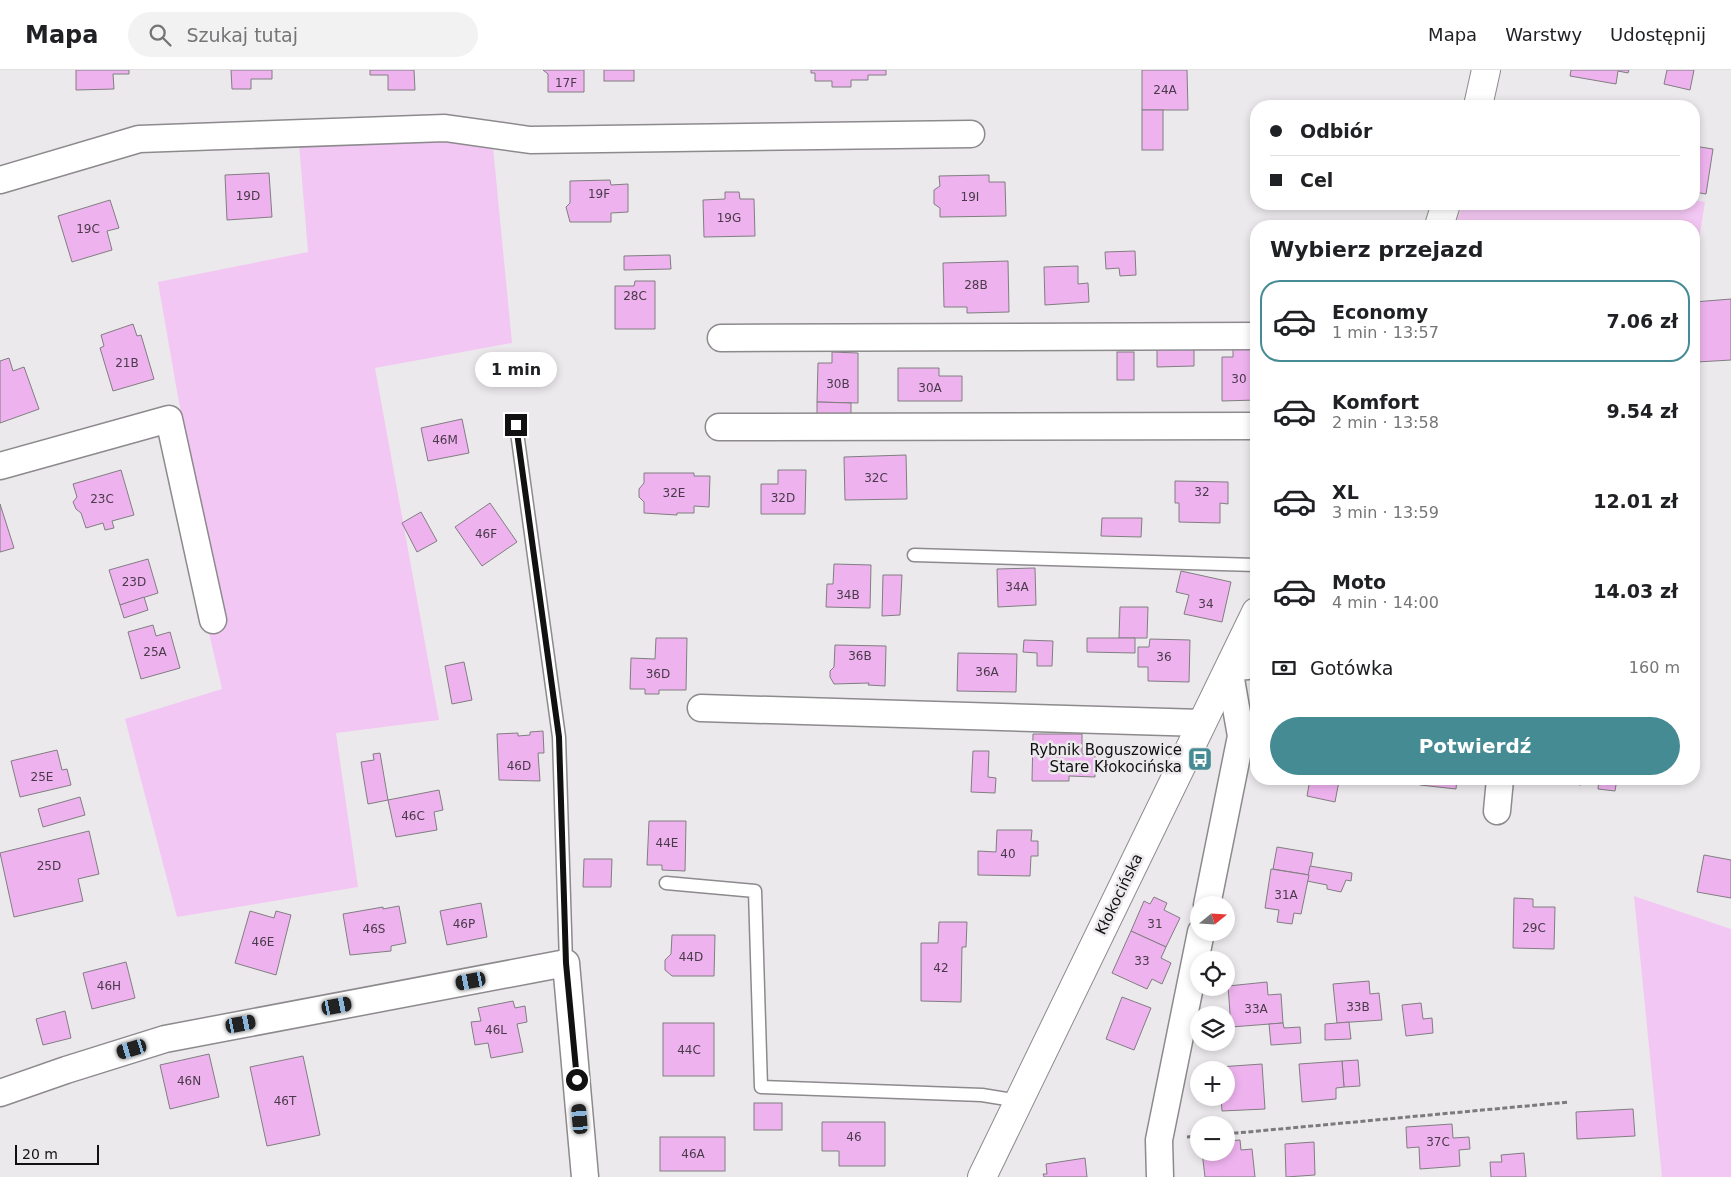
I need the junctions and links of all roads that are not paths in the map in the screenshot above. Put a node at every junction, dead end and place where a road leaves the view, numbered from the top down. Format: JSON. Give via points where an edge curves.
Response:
{"nodes":[{"id":1,"x":1486,"y":70,"type":"edge"},
{"id":2,"x":1479,"y":100,"type":"edge"},
{"id":3,"x":971,"y":134,"type":"dead end"},
{"id":4,"x":0,"y":180,"type":"edge"},
{"id":5,"x":1250,"y":336,"type":"edge"},
{"id":6,"x":721,"y":338,"type":"dead end"},
{"id":7,"x":516,"y":425,"type":"dead end"},
{"id":8,"x":1250,"y":426,"type":"edge"},
{"id":9,"x":719,"y":427,"type":"dead end"},
{"id":10,"x":0,"y":466,"type":"edge"},
{"id":11,"x":914,"y":555,"type":"dead end"},
{"id":12,"x":1250,"y":565,"type":"edge"},
{"id":13,"x":213,"y":620,"type":"dead end"},
{"id":14,"x":1250,"y":624,"type":"edge"},
{"id":15,"x":1250,"y":666,"type":"edge"},
{"id":16,"x":1229,"y":668,"type":"junction"},
{"id":17,"x":701,"y":708,"type":"dead end"},
{"id":18,"x":1202,"y":723,"type":"junction"},
{"id":19,"x":1499,"y":785,"type":"edge"},
{"id":20,"x":1497,"y":811,"type":"dead end"},
{"id":21,"x":666,"y":883,"type":"dead end"},
{"id":22,"x":1209,"y":896,"type":"edge"},
{"id":23,"x":1200,"y":941,"type":"edge"},
{"id":24,"x":566,"y":963,"type":"junction"},
{"id":25,"x":0,"y":1094,"type":"edge"},
{"id":26,"x":1019,"y":1102,"type":"junction"},
{"id":27,"x":585,"y":1177,"type":"edge"},
{"id":28,"x":982,"y":1177,"type":"edge"},
{"id":29,"x":1160,"y":1177,"type":"edge"}],
"edges":[{"from":1,"to":2,"type":"street"},
{"from":3,"to":4,"type":"street","via":[[530,140],[445,128],[139,139]]},
{"from":5,"to":6,"type":"street"},
{"from":7,"to":24,"type":"lane","via":[[559,737]]},
{"from":8,"to":9,"type":"street"},
{"from":10,"to":13,"type":"street","via":[[169,419]]},
{"from":11,"to":12,"type":"lane"},
{"from":14,"to":16,"type":"street","name":"Kłokocińska"},
{"from":15,"to":16,"type":"street"},
{"from":16,"to":18,"type":"street","name":"Kłokocińska"},
{"from":16,"to":22,"type":"street","via":[[1242,736]]},
{"from":17,"to":18,"type":"street"},
{"from":18,"to":26,"type":"street","name":"Kłokocińska"},
{"from":19,"to":20,"type":"street"},
{"from":21,"to":26,"type":"lane","via":[[755,891],[761,1087],[982,1095]]},
{"from":23,"to":29,"type":"street","via":[[1159,1140]]},
{"from":24,"to":25,"type":"street","via":[[165,1039]]},
{"from":24,"to":27,"type":"street"},
{"from":26,"to":28,"type":"street","name":"Kłokocińska"}]}
